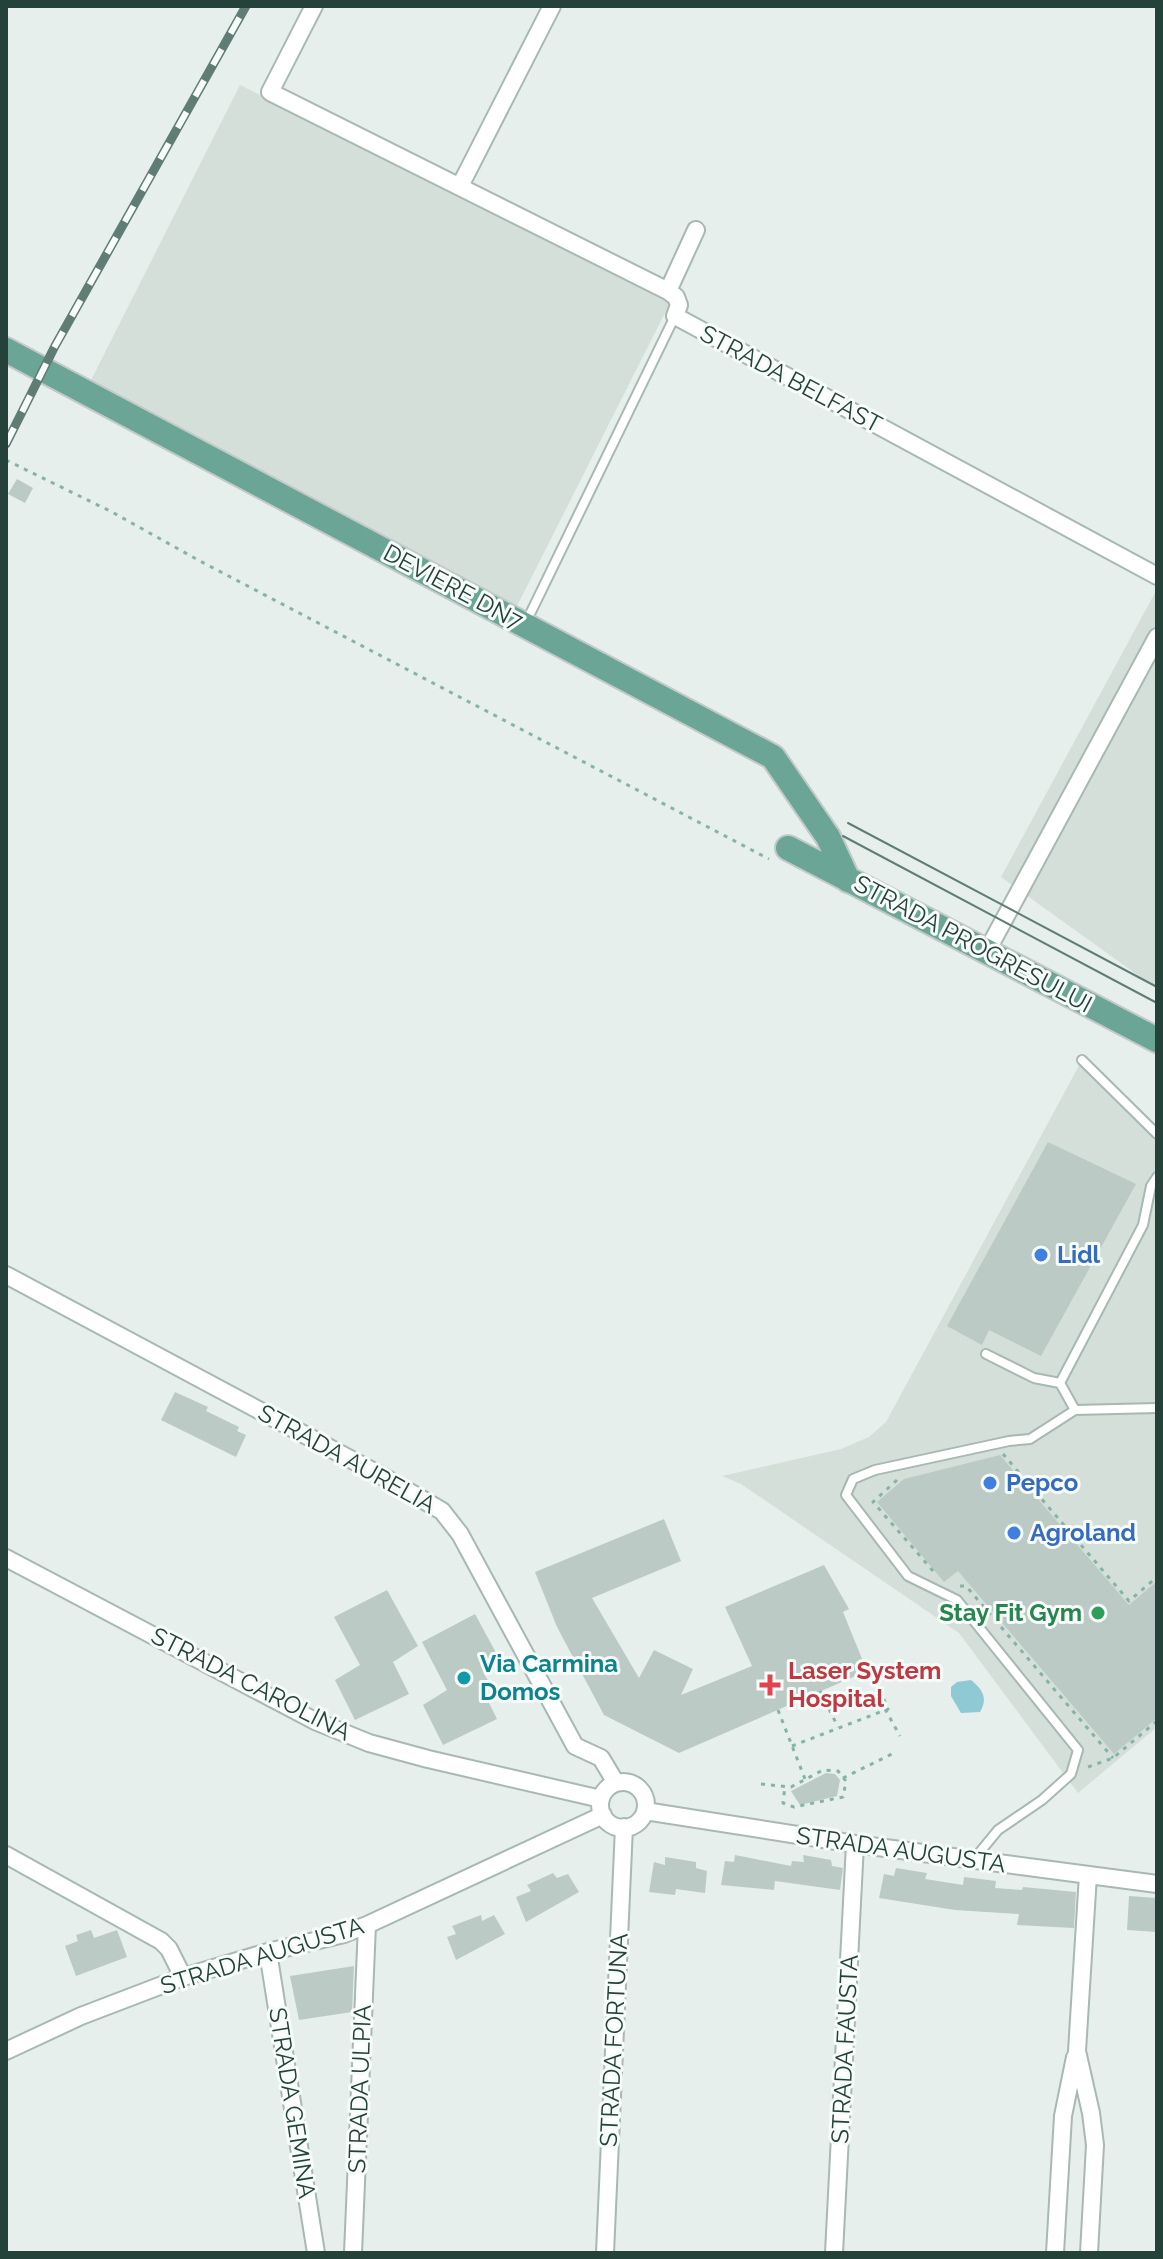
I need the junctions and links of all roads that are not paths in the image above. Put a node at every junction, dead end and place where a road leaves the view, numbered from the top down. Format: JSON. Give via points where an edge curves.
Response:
{"nodes":[{"id":1,"x":314,"y":6,"type":"edge"},
{"id":2,"x":552,"y":6,"type":"edge"},
{"id":3,"x":460,"y":186,"type":"junction"},
{"id":4,"x":696,"y":230,"type":"dead end"},
{"id":5,"x":668,"y":291,"type":"junction"},
{"id":6,"x":675,"y":316,"type":"junction"},
{"id":7,"x":6,"y":350,"type":"edge"},
{"id":8,"x":1157,"y":576,"type":"edge"},
{"id":9,"x":531,"y":612,"type":"dead end"},
{"id":10,"x":1157,"y":637,"type":"edge"},
{"id":11,"x":779,"y":853,"type":"road end"},
{"id":12,"x":848,"y":880,"type":"junction"},
{"id":13,"x":987,"y":951,"type":"junction"},
{"id":14,"x":1157,"y":1040,"type":"edge"},
{"id":15,"x":1082,"y":1060,"type":"dead end"},
{"id":16,"x":1157,"y":1134,"type":"edge"},
{"id":17,"x":1157,"y":1177,"type":"edge"},
{"id":18,"x":6,"y":1275,"type":"edge"},
{"id":19,"x":986,"y":1354,"type":"dead end"},
{"id":20,"x":1060,"y":1383,"type":"junction"},
{"id":21,"x":1157,"y":1408,"type":"edge"},
{"id":22,"x":1075,"y":1410,"type":"junction"},
{"id":23,"x":6,"y":1558,"type":"edge"},
{"id":24,"x":616,"y":1783,"type":"junction"},
{"id":25,"x":602,"y":1807,"type":"junction"},
{"id":26,"x":645,"y":1811,"type":"junction"},
{"id":27,"x":624,"y":1827,"type":"junction"},
{"id":28,"x":855,"y":1844,"type":"junction"},
{"id":29,"x":6,"y":1855,"type":"edge"},
{"id":30,"x":973,"y":1860,"type":"junction"},
{"id":31,"x":1088,"y":1875,"type":"junction"},
{"id":32,"x":1157,"y":1884,"type":"edge"},
{"id":33,"x":367,"y":1925,"type":"junction"},
{"id":34,"x":268,"y":1952,"type":"junction"},
{"id":35,"x":183,"y":1977,"type":"junction"},
{"id":36,"x":6,"y":2051,"type":"edge"},
{"id":37,"x":1077,"y":2051,"type":"junction"},
{"id":38,"x":316,"y":2253,"type":"edge"},
{"id":39,"x":353,"y":2253,"type":"edge"},
{"id":40,"x":605,"y":2253,"type":"edge"},
{"id":41,"x":834,"y":2253,"type":"edge"},
{"id":42,"x":1055,"y":2253,"type":"edge"},
{"id":43,"x":1089,"y":2253,"type":"edge"}],
"edges":[{"from":1,"to":3,"type":"street","via":[[270,92]]},
{"from":2,"to":3,"type":"street"},
{"from":3,"to":5,"type":"street"},
{"from":4,"to":5,"type":"street"},
{"from":5,"to":6,"type":"street","name":"STRADA BELFAST","via":[[679,305]]},
{"from":6,"to":8,"type":"street","name":"STRADA BELFAST"},
{"from":6,"to":9,"type":"lane"},
{"from":7,"to":12,"type":"main road","name":"DEVIERE DN7","via":[[773,757],[828,837]]},
{"from":10,"to":13,"type":"street"},
{"from":11,"to":12,"type":"main road","name":"STRADA PROGRESULUI"},
{"from":12,"to":13,"type":"main road","name":"STRADA PROGRESULUI"},
{"from":13,"to":14,"type":"main road","name":"STRADA PROGRESULUI"},
{"from":15,"to":16,"type":"lane"},
{"from":17,"to":20,"type":"lane","via":[[1143,1225]]},
{"from":18,"to":24,"type":"street","name":"STRADA AURELIA","via":[[442,1511],[460,1534],[575,1746],[601,1758]]},
{"from":19,"to":20,"type":"lane","via":[[1034,1378]]},
{"from":20,"to":22,"type":"lane"},
{"from":21,"to":22,"type":"lane"},
{"from":22,"to":30,"type":"lane","via":[[1030,1439],[875,1470],[853,1479],[846,1495],[908,1576],[957,1600],[1078,1750],[1071,1774],[998,1830]]},
{"from":23,"to":25,"type":"street","name":"STRADA CAROLINA","via":[[315,1721]]},
{"from":24,"to":25,"type":"street","via":[[606,1789]]},
{"from":24,"to":26,"type":"street","via":[[639,1788]]},
{"from":25,"to":27,"type":"street","via":[[612,1824]]},
{"from":25,"to":33,"type":"street","name":"STRADA AUGUSTA"},
{"from":26,"to":27,"type":"street"},
{"from":26,"to":28,"type":"street","name":"STRADA AUGUSTA"},
{"from":27,"to":40,"type":"street","name":"STRADA FORTUNA"},
{"from":28,"to":30,"type":"street","name":"STRADA AUGUSTA"},
{"from":28,"to":41,"type":"street","name":"STRADA FAUSTA"},
{"from":29,"to":35,"type":"street","via":[[161,1941]]},
{"from":30,"to":31,"type":"street","name":"STRADA AUGUSTA"},
{"from":31,"to":32,"type":"street","name":"STRADA AUGUSTA"},
{"from":31,"to":37,"type":"street"},
{"from":33,"to":34,"type":"street","name":"STRADA AUGUSTA"},
{"from":33,"to":39,"type":"street","name":"STRADA ULPIA"},
{"from":34,"to":35,"type":"street","name":"STRADA AUGUSTA"},
{"from":34,"to":38,"type":"street","name":"STRADA GEMINA"},
{"from":35,"to":36,"type":"street","name":"STRADA AUGUSTA"},
{"from":37,"to":42,"type":"street","via":[[1063,2116]]},
{"from":37,"to":43,"type":"street","via":[[1095,2145]]}]}
